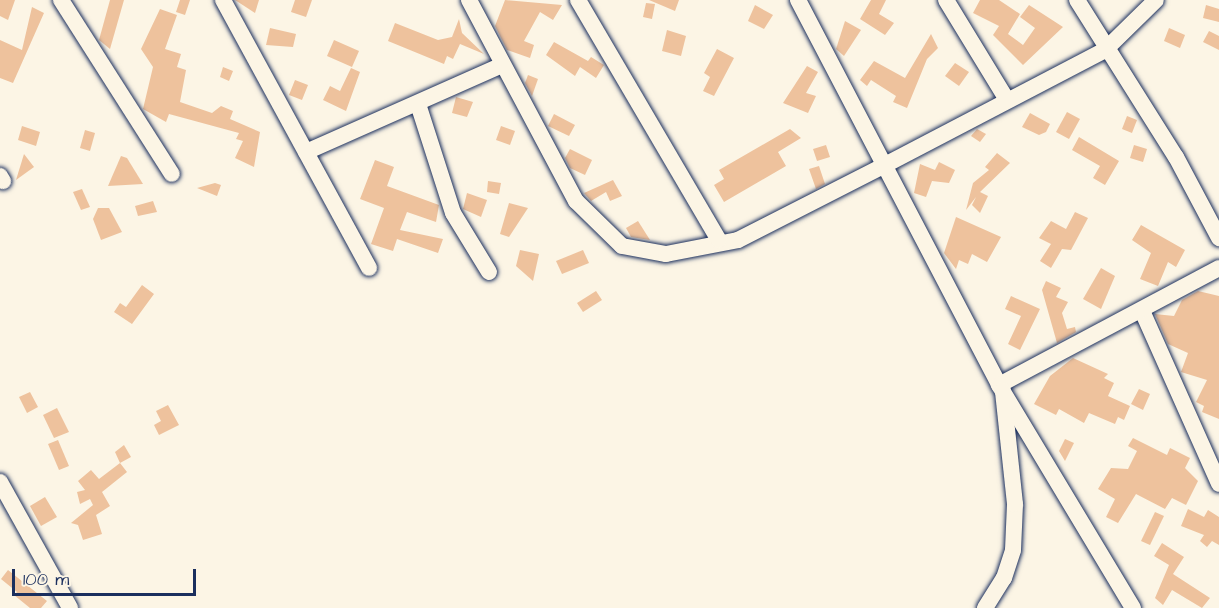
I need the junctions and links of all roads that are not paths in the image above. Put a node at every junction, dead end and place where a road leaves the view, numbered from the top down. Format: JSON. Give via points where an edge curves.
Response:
{"nodes":[{"id":1,"x":62,"y":0,"type":"edge"},
{"id":2,"x":223,"y":0,"type":"edge"},
{"id":3,"x":469,"y":0,"type":"edge"},
{"id":4,"x":578,"y":0,"type":"edge"},
{"id":5,"x":798,"y":0,"type":"edge"},
{"id":6,"x":946,"y":0,"type":"edge"},
{"id":7,"x":1077,"y":0,"type":"edge"},
{"id":8,"x":1156,"y":0,"type":"edge"},
{"id":9,"x":1105,"y":50,"type":"junction"},
{"id":10,"x":502,"y":64,"type":"junction"},
{"id":11,"x":1007,"y":100,"type":"junction"},
{"id":12,"x":418,"y":104,"type":"junction"},
{"id":13,"x":306,"y":152,"type":"junction"},
{"id":14,"x":887,"y":164,"type":"junction"},
{"id":15,"x":172,"y":174,"type":"dead end"},
{"id":16,"x":1219,"y":238,"type":"edge"},
{"id":17,"x":720,"y":240,"type":"junction"},
{"id":18,"x":369,"y":268,"type":"dead end"},
{"id":19,"x":1219,"y":268,"type":"edge"},
{"id":20,"x":489,"y":272,"type":"dead end"},
{"id":21,"x":1143,"y":313,"type":"junction"},
{"id":22,"x":1001,"y":388,"type":"junction"},
{"id":23,"x":0,"y":482,"type":"edge"},
{"id":24,"x":1219,"y":484,"type":"edge"},
{"id":25,"x":70,"y":608,"type":"edge"},
{"id":26,"x":985,"y":608,"type":"edge"},
{"id":27,"x":1133,"y":608,"type":"edge"}],
"edges":[{"from":1,"to":15,"type":"street"},
{"from":2,"to":13,"type":"street"},
{"from":3,"to":10,"type":"street"},
{"from":4,"to":17,"type":"street"},
{"from":5,"to":14,"type":"street"},
{"from":6,"to":11,"type":"street"},
{"from":7,"to":9,"type":"street"},
{"from":8,"to":9,"type":"street"},
{"from":9,"to":11,"type":"street"},
{"from":9,"to":16,"type":"street","via":[[1176,157]]},
{"from":10,"to":12,"type":"street"},
{"from":10,"to":17,"type":"street","via":[[576,201],[603,232],[644,254]]},
{"from":11,"to":14,"type":"street"},
{"from":12,"to":13,"type":"street"},
{"from":12,"to":20,"type":"street","via":[[453,213]]},
{"from":13,"to":18,"type":"street"},
{"from":14,"to":17,"type":"street","via":[[738,240]]},
{"from":14,"to":22,"type":"street"},
{"from":19,"to":21,"type":"street"},
{"from":21,"to":22,"type":"street"},
{"from":21,"to":24,"type":"street"},
{"from":22,"to":26,"type":"street","via":[[1015,504],[1013,550],[1004,578]]},
{"from":22,"to":27,"type":"street"},
{"from":23,"to":25,"type":"street"}]}
